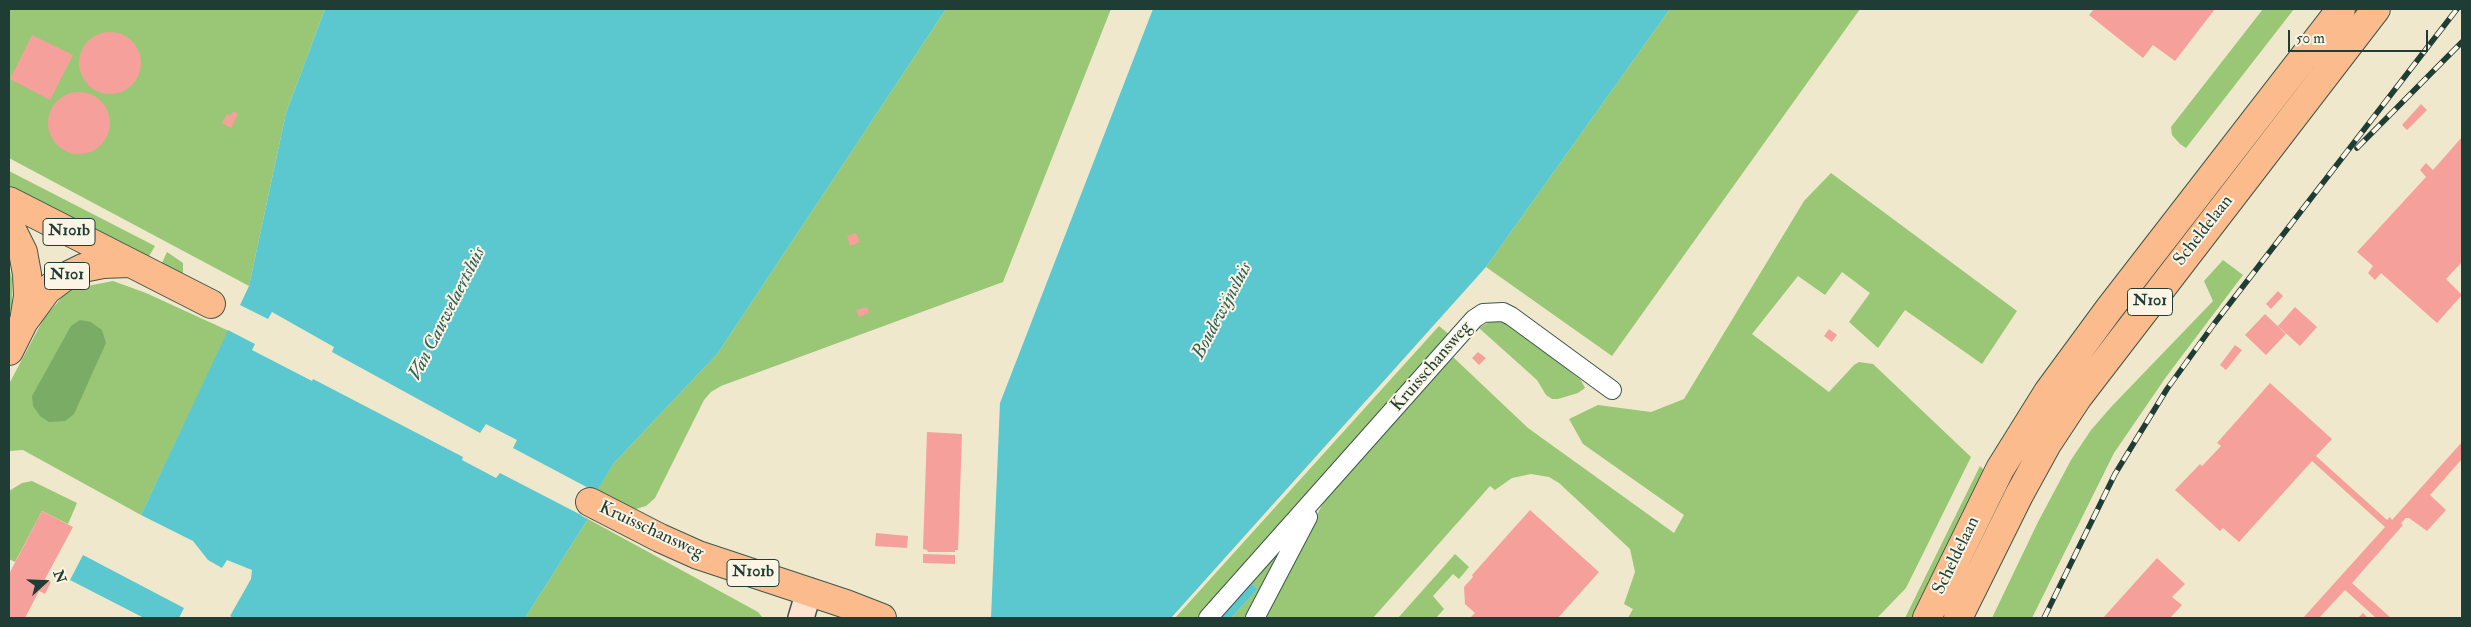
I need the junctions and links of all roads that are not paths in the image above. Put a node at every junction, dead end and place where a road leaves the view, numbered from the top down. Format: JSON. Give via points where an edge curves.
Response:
{"nodes":[{"id":1,"x":2341,"y":9,"type":"edge"},
{"id":2,"x":2376,"y":9,"type":"edge"},
{"id":3,"x":9,"y":201,"type":"edge"},
{"id":4,"x":9,"y":224,"type":"edge"},
{"id":5,"x":129,"y":263,"type":"junction"},
{"id":6,"x":211,"y":304,"type":"dead end"},
{"id":7,"x":24,"y":321,"type":"junction"},
{"id":8,"x":9,"y":351,"type":"edge"},
{"id":9,"x":1612,"y":390,"type":"dead end"},
{"id":10,"x":1320,"y":494,"type":"junction"},
{"id":11,"x":590,"y":502,"type":"dead end"},
{"id":12,"x":809,"y":591,"type":"junction"},
{"id":13,"x":801,"y":618,"type":"edge"},
{"id":14,"x":882,"y":618,"type":"edge"},
{"id":15,"x":1208,"y":618,"type":"edge"},
{"id":16,"x":1255,"y":618,"type":"edge"},
{"id":17,"x":1927,"y":618,"type":"edge"},
{"id":18,"x":1958,"y":618,"type":"edge"}],
"edges":[{"from":1,"to":17,"type":"main road","name":"Scheldelaan","number":"N101","via":[[2048,392],[2000,469]]},
{"from":2,"to":18,"type":"main road","name":"Scheldelaan","number":"N101","via":[[2078,397],[2018,494]]},
{"from":3,"to":5,"type":"main road","number":"N101b"},
{"from":4,"to":7,"type":"main road","number":"N101","via":[[23,252],[27,274]]},
{"from":5,"to":6,"type":"main road","number":"N101b"},
{"from":5,"to":7,"type":"main road","number":"N101","via":[[83,268],[63,278],[47,290]]},
{"from":7,"to":8,"type":"main road","number":"N101"},
{"from":9,"to":10,"type":"street","name":"Kruisschansweg","via":[[1511,316],[1503,312],[1483,313],[1474,319]]},
{"from":10,"to":15,"type":"street","name":"Kruisschansweg"},
{"from":10,"to":16,"type":"street","name":"Kruisschansweg"},
{"from":11,"to":12,"type":"main road","name":"Kruisschansweg","number":"N101b","via":[[678,547]]},
{"from":12,"to":13,"type":"street"},
{"from":12,"to":14,"type":"main road","name":"Kruisschansweg","number":"N101b"}]}
